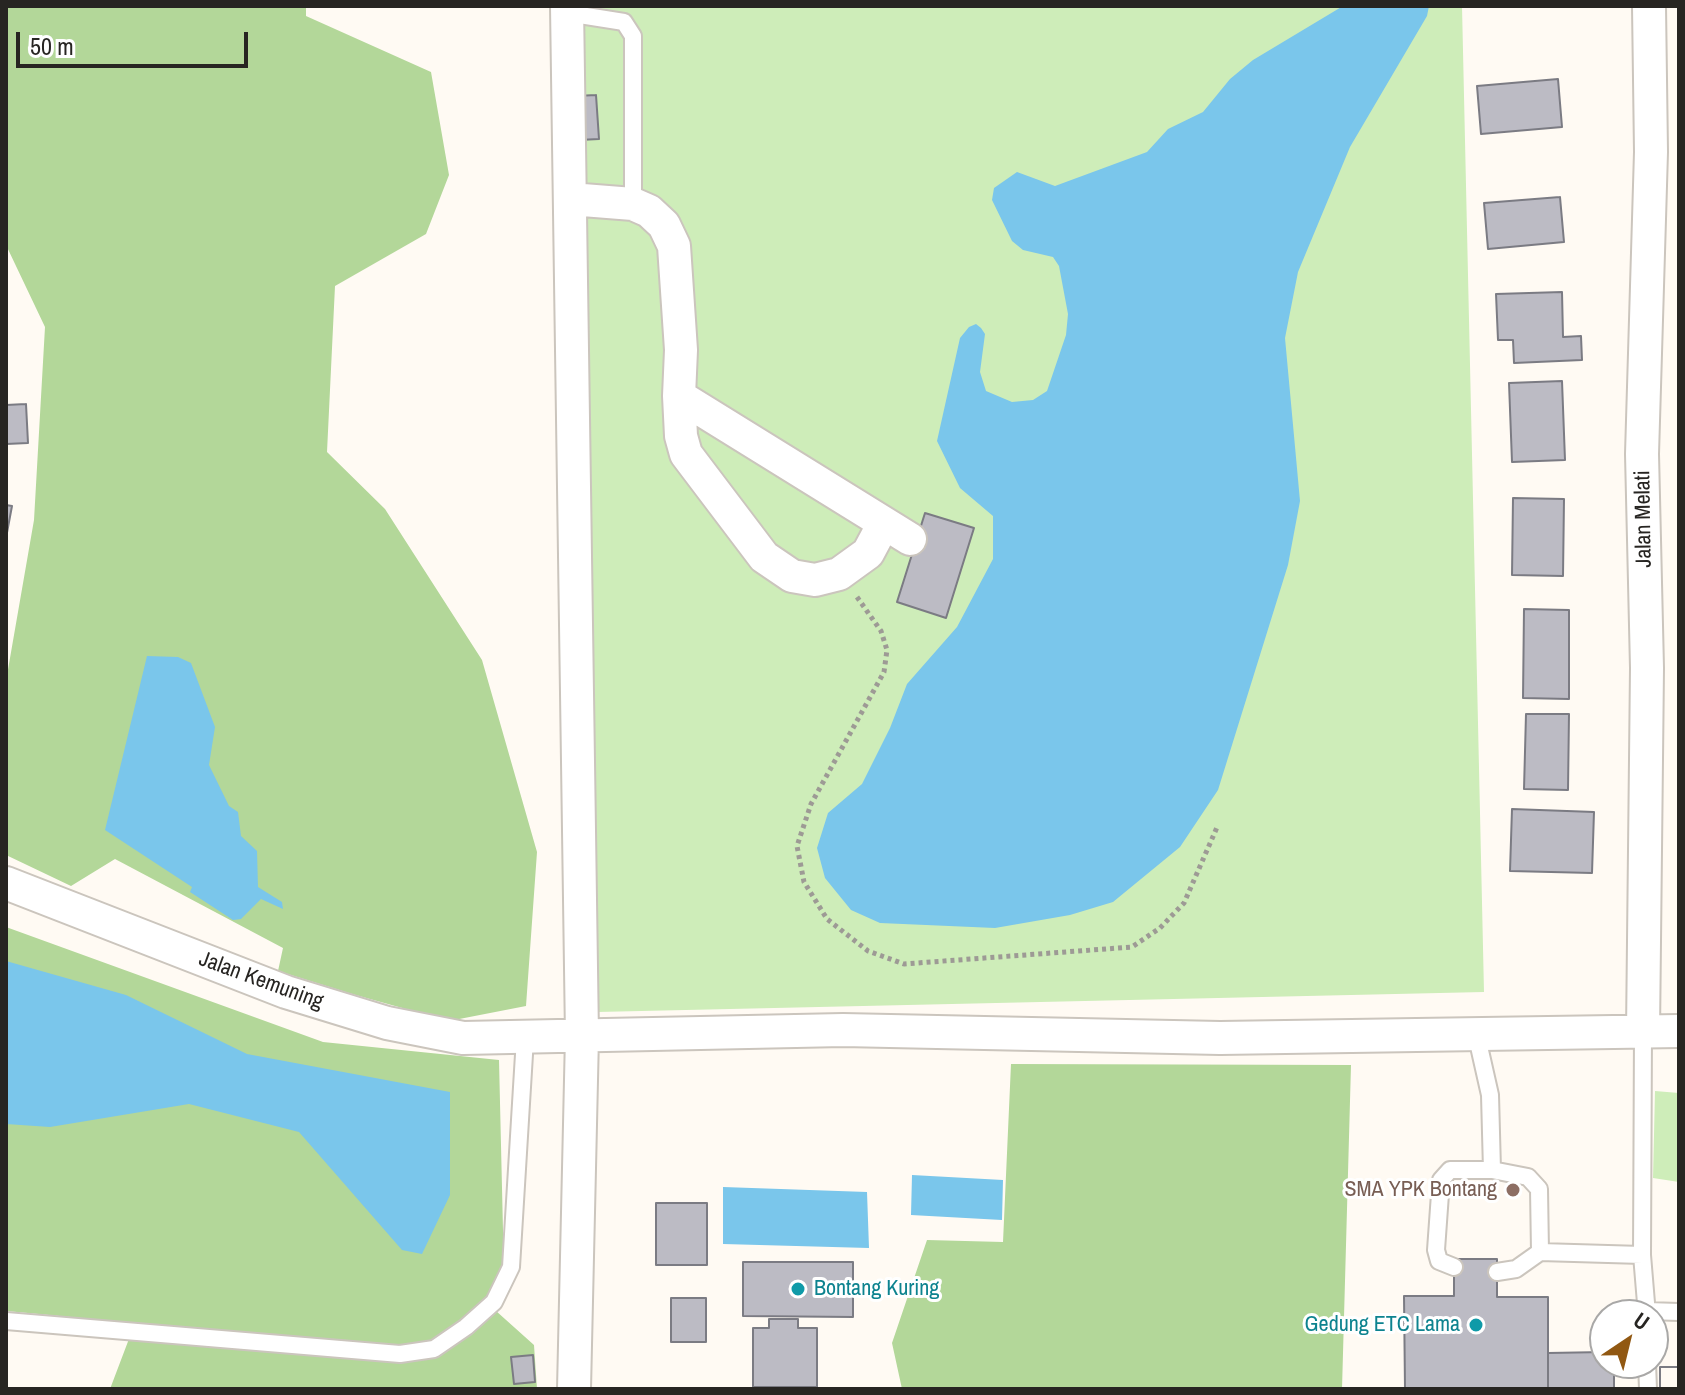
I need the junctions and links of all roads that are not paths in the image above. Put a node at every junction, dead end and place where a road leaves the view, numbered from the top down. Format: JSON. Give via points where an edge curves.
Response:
{"nodes":[{"id":1,"x":1649,"y":6,"type":"edge"},
{"id":2,"x":567,"y":10,"type":"edge"},
{"id":3,"x":1665,"y":152,"type":"edge"},
{"id":4,"x":570,"y":199,"type":"junction"},
{"id":5,"x":633,"y":204,"type":"junction"},
{"id":6,"x":679,"y":396,"type":"junction"},
{"id":7,"x":6,"y":883,"type":"edge"},
{"id":8,"x":1679,"y":1031,"type":"edge"},
{"id":9,"x":1643,"y":1032,"type":"junction"},
{"id":10,"x":1476,"y":1033,"type":"junction"},
{"id":11,"x":582,"y":1036,"type":"junction"},
{"id":12,"x":525,"y":1038,"type":"junction"},
{"id":13,"x":1492,"y":1170,"type":"junction"},
{"id":14,"x":1540,"y":1252,"type":"junction"},
{"id":15,"x":1642,"y":1255,"type":"junction"},
{"id":16,"x":1454,"y":1267,"type":"dead end"},
{"id":17,"x":1497,"y":1272,"type":"dead end"},
{"id":18,"x":1646,"y":1299,"type":"edge"},
{"id":19,"x":6,"y":1321,"type":"edge"},
{"id":20,"x":574,"y":1389,"type":"edge"}],
"edges":[{"from":1,"to":3,"type":"street","name":"Jalan Melati"},
{"from":2,"to":4,"type":"street"},
{"from":2,"to":5,"type":"lane","via":[[624,22],[633,36]]},
{"from":3,"to":9,"type":"street","name":"Jalan Melati","via":[[1642,454],[1647,668]]},
{"from":4,"to":5,"type":"street"},
{"from":4,"to":11,"type":"street"},
{"from":5,"to":6,"type":"street","via":[[664,225],[674,246]]},
{"from":6,"to":6,"type":"street","via":[[686,454],[764,557],[792,576],[815,580],[839,574],[897,531]]},
{"from":7,"to":12,"type":"street","name":"Jalan Kemuning","via":[[286,992],[387,1023],[463,1038]]},
{"from":8,"to":9,"type":"street","name":"Jalan Kemuning"},
{"from":9,"to":10,"type":"street","name":"Jalan Kemuning"},
{"from":9,"to":15,"type":"lane"},
{"from":10,"to":11,"type":"street","name":"Jalan Kemuning","via":[[1220,1038],[843,1030]]},
{"from":10,"to":13,"type":"lane","via":[[1490,1095]]},
{"from":11,"to":12,"type":"street","name":"Jalan Kemuning"},
{"from":11,"to":20,"type":"street"},
{"from":12,"to":19,"type":"lane","via":[[511,1267],[494,1302],[434,1349],[400,1354]]},
{"from":13,"to":14,"type":"lane","via":[[1528,1177],[1539,1189]]},
{"from":13,"to":16,"type":"lane","via":[[1450,1170],[1441,1180],[1436,1250],[1439,1261]]},
{"from":14,"to":15,"type":"lane"},
{"from":14,"to":17,"type":"lane","via":[[1516,1269]]},
{"from":15,"to":18,"type":"lane"}]}
